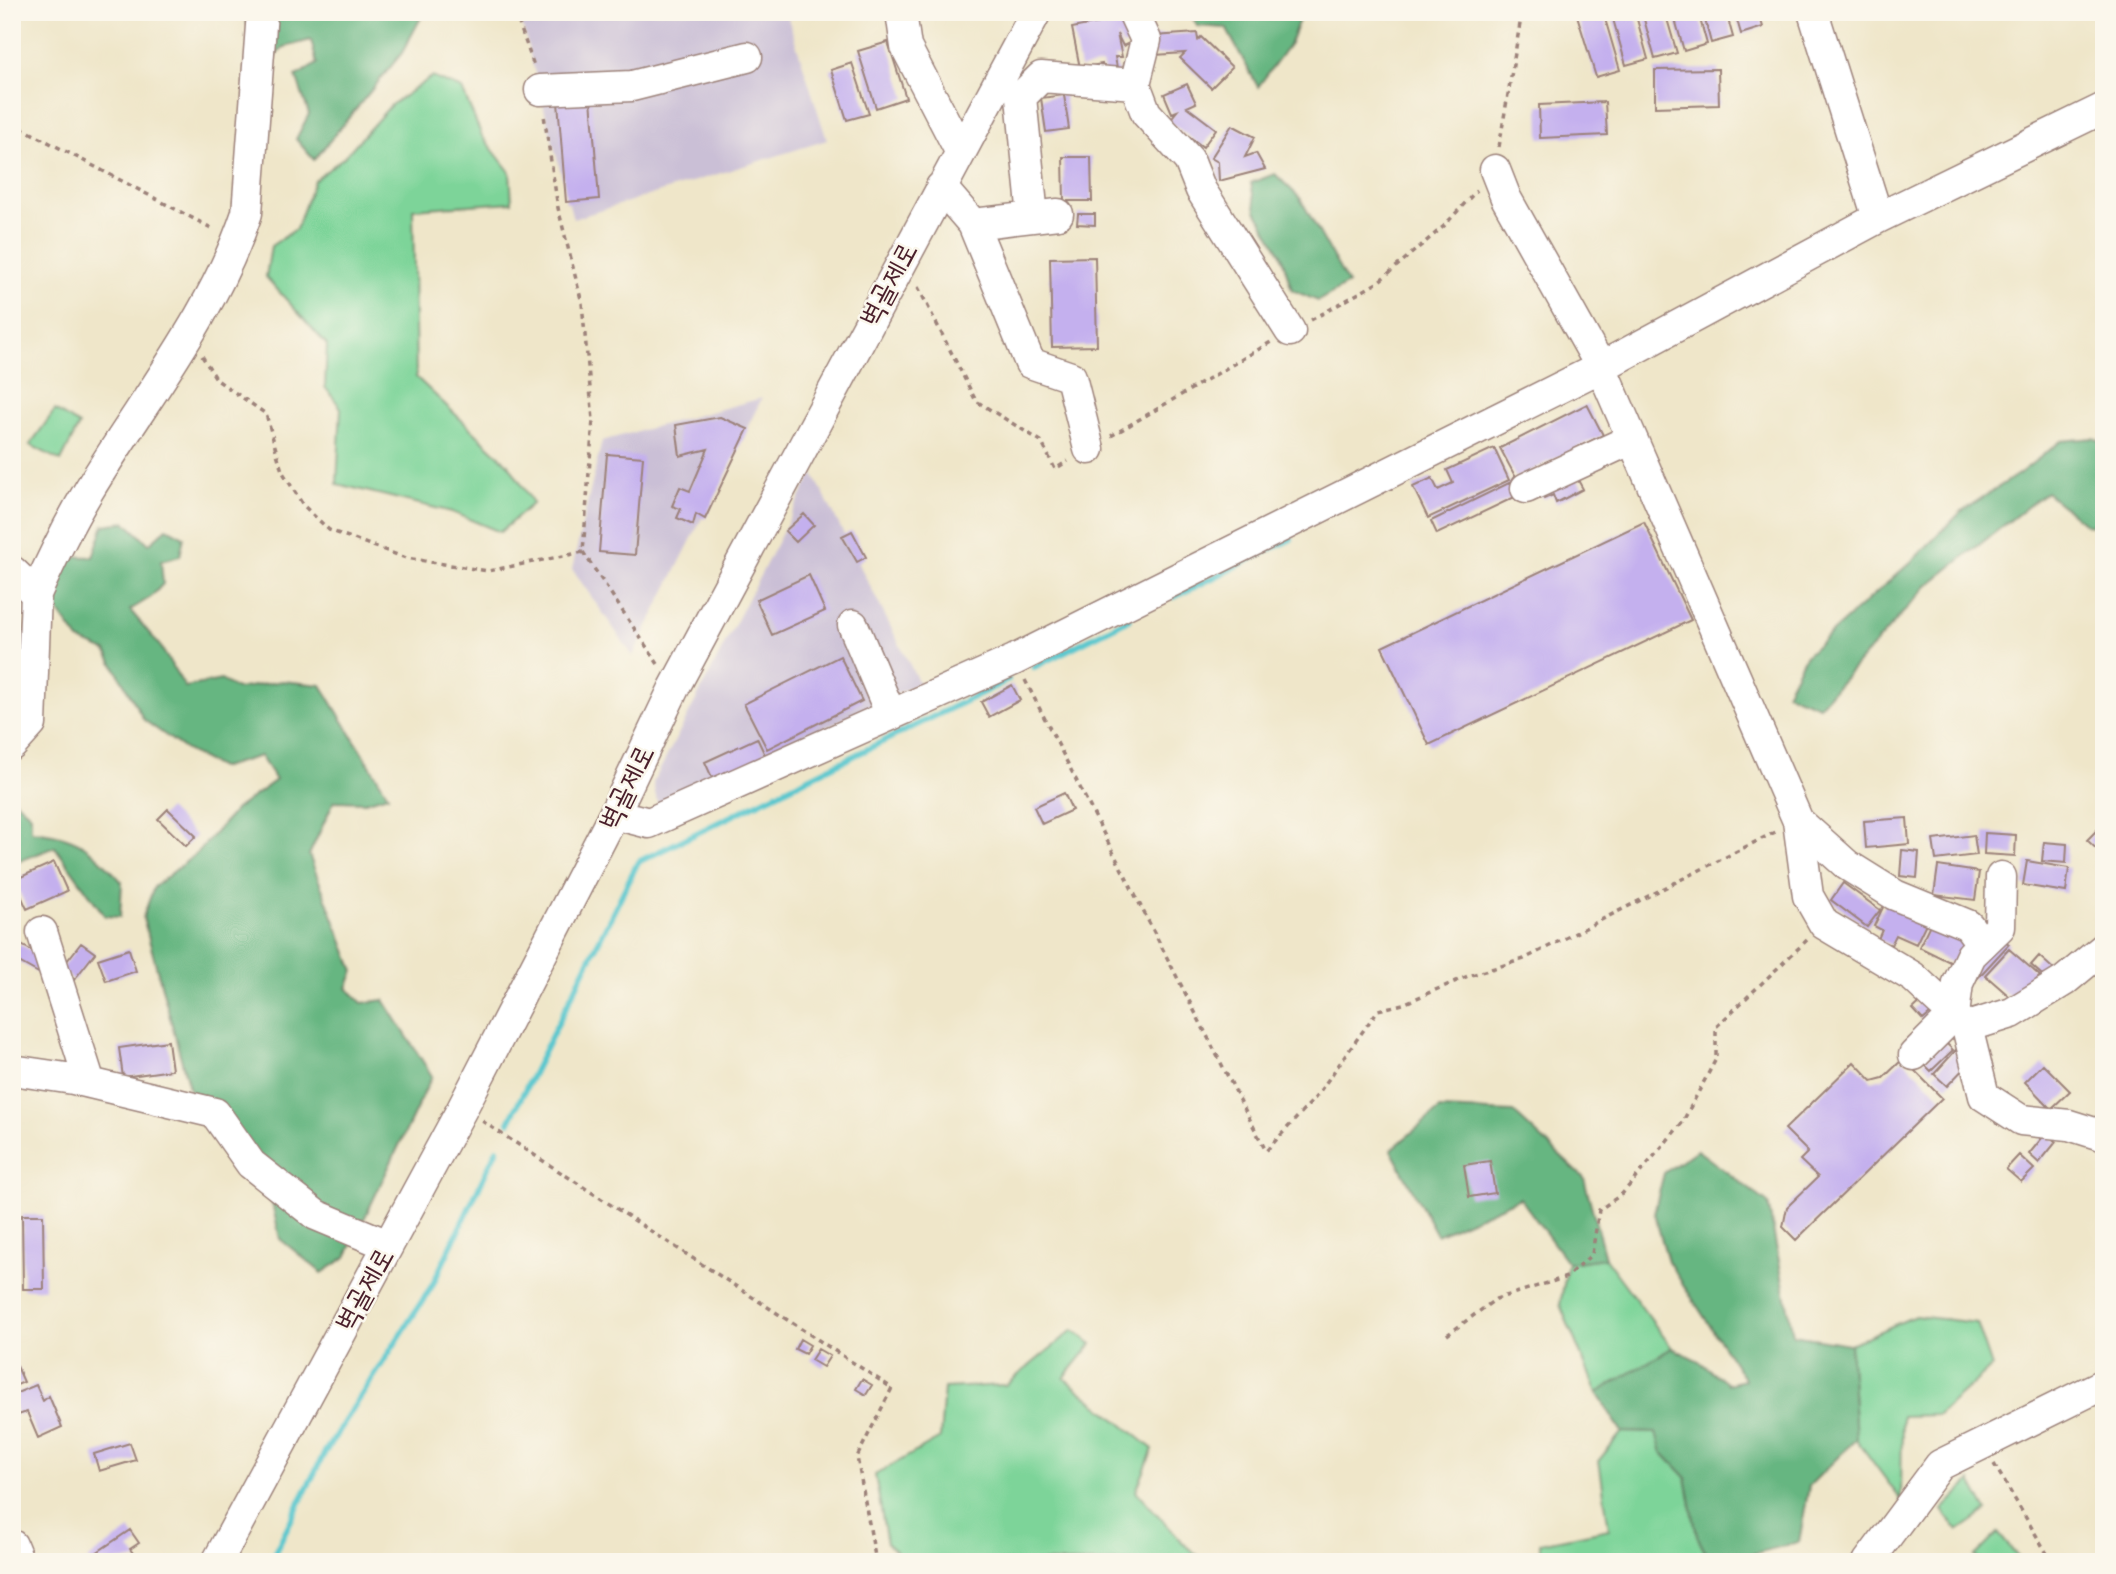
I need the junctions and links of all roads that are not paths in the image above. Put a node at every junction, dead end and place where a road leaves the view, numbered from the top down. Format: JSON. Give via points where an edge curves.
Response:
{"nodes":[{"id":1,"x":262,"y":12,"type":"edge"},
{"id":2,"x":901,"y":12,"type":"edge"},
{"id":3,"x":1035,"y":12,"type":"edge"},
{"id":4,"x":1133,"y":12,"type":"edge"},
{"id":5,"x":1812,"y":12,"type":"edge"},
{"id":6,"x":747,"y":57,"type":"dead end"},
{"id":7,"x":1135,"y":83,"type":"junction"},
{"id":8,"x":540,"y":90,"type":"road end"},
{"id":9,"x":2104,"y":108,"type":"edge"},
{"id":10,"x":960,"y":151,"type":"junction"},
{"id":11,"x":1496,"y":170,"type":"road end"},
{"id":12,"x":941,"y":187,"type":"junction"},
{"id":13,"x":1878,"y":218,"type":"junction"},
{"id":14,"x":973,"y":224,"type":"junction"},
{"id":15,"x":1290,"y":331,"type":"road end"},
{"id":16,"x":1601,"y":367,"type":"junction"},
{"id":17,"x":1632,"y":439,"type":"junction"},
{"id":18,"x":1089,"y":449,"type":"road end"},
{"id":19,"x":1526,"y":488,"type":"dead end"},
{"id":20,"x":12,"y":571,"type":"edge"},
{"id":21,"x":36,"y":594,"type":"junction"},
{"id":22,"x":853,"y":625,"type":"dead end"},
{"id":23,"x":891,"y":715,"type":"junction"},
{"id":24,"x":12,"y":745,"type":"edge"},
{"id":25,"x":614,"y":814,"type":"junction"},
{"id":26,"x":1798,"y":821,"type":"junction"},
{"id":27,"x":2001,"y":877,"type":"dead end"},
{"id":28,"x":42,"y":932,"type":"dead end"},
{"id":29,"x":1982,"y":943,"type":"junction"},
{"id":30,"x":2104,"y":948,"type":"edge"},
{"id":31,"x":1960,"y":1021,"type":"junction"},
{"id":32,"x":1914,"y":1055,"type":"dead end"},
{"id":33,"x":12,"y":1070,"type":"edge"},
{"id":34,"x":90,"y":1083,"type":"junction"},
{"id":35,"x":2104,"y":1136,"type":"edge"},
{"id":36,"x":388,"y":1245,"type":"junction"},
{"id":37,"x":2104,"y":1384,"type":"edge"},
{"id":38,"x":12,"y":1545,"type":"edge"},
{"id":39,"x":19,"y":1562,"type":"edge"},
{"id":40,"x":217,"y":1562,"type":"edge"},
{"id":41,"x":1868,"y":1562,"type":"edge"}],
"edges":[{"from":1,"to":21,"type":"street","via":[[247,213],[237,242],[190,336],[90,490]]},
{"from":2,"to":10,"type":"street","via":[[906,47]]},
{"from":3,"to":10,"type":"street","name":"벽골제로"},
{"from":4,"to":7,"type":"street","via":[[1146,40]]},
{"from":5,"to":13,"type":"street"},
{"from":6,"to":8,"type":"street","via":[[632,86]]},
{"from":7,"to":14,"type":"street","via":[[1041,77],[1021,97],[1045,216]]},
{"from":7,"to":15,"type":"street","via":[[1146,113],[1189,160],[1201,190]]},
{"from":9,"to":13,"type":"street"},
{"from":10,"to":12,"type":"street","name":"벽골제로"},
{"from":11,"to":16,"type":"street","via":[[1506,198]]},
{"from":12,"to":14,"type":"street"},
{"from":12,"to":25,"type":"street","name":"벽골제로","via":[[674,688]]},
{"from":13,"to":16,"type":"street"},
{"from":14,"to":18,"type":"street","via":[[1030,363],[1071,377]]},
{"from":16,"to":17,"type":"street"},
{"from":16,"to":23,"type":"street","via":[[1014,660]]},
{"from":17,"to":19,"type":"street"},
{"from":17,"to":26,"type":"street"},
{"from":20,"to":21,"type":"street"},
{"from":21,"to":24,"type":"street","via":[[31,724]]},
{"from":22,"to":23,"type":"street"},
{"from":23,"to":25,"type":"street","via":[[649,823]]},
{"from":25,"to":36,"type":"street","name":"벽골제로"},
{"from":26,"to":29,"type":"street","via":[[1847,865],[1895,895],[1968,925]]},
{"from":26,"to":31,"type":"street","via":[[1808,896],[1824,924],[1913,977]]},
{"from":27,"to":29,"type":"street","via":[[2000,927]]},
{"from":28,"to":34,"type":"street"},
{"from":29,"to":31,"type":"street","via":[[1958,983]]},
{"from":30,"to":31,"type":"street","via":[[2064,981],[2012,1013]]},
{"from":31,"to":32,"type":"street"},
{"from":31,"to":35,"type":"street","via":[[1984,1096],[2021,1120],[2069,1125]]},
{"from":33,"to":34,"type":"street"},
{"from":34,"to":36,"type":"street","via":[[215,1113],[251,1164],[316,1215]]},
{"from":36,"to":40,"type":"street","name":"벽골제로"},
{"from":37,"to":41,"type":"street","via":[[1940,1465]]},
{"from":38,"to":39,"type":"street"}]}
